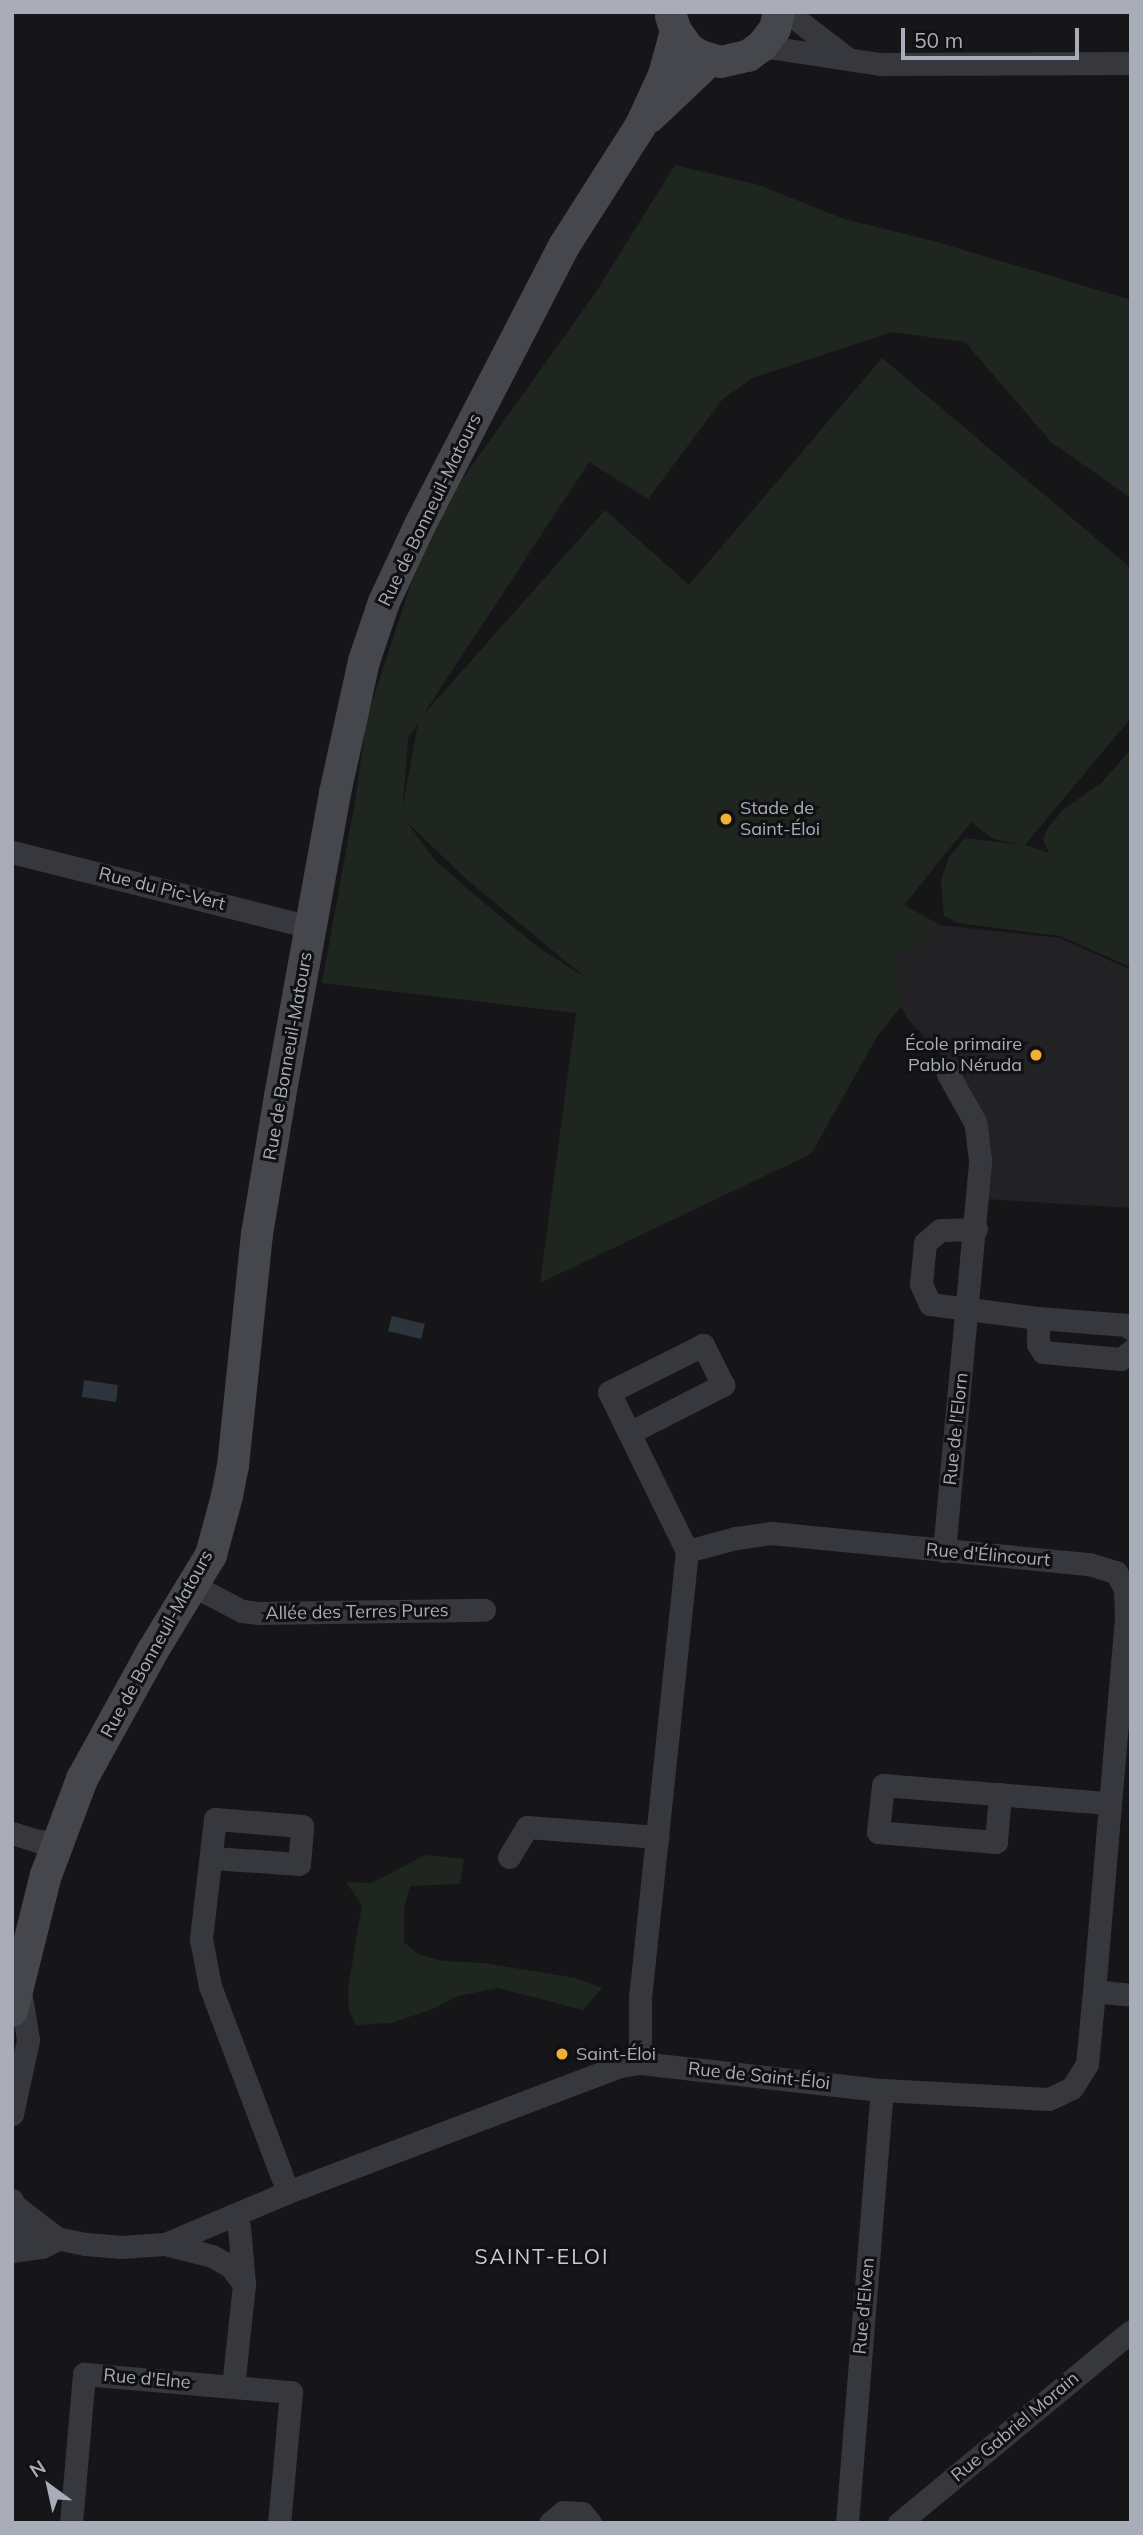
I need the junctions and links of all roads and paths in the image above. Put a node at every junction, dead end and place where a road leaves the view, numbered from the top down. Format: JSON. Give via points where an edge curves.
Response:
{"nodes":[{"id":1,"x":779,"y":12,"type":"edge"},
{"id":2,"x":787,"y":12,"type":"edge"},
{"id":3,"x":673,"y":21,"type":"edge"},
{"id":4,"x":762,"y":46,"type":"junction"},
{"id":5,"x":710,"y":60,"type":"junction"},
{"id":6,"x":849,"y":60,"type":"junction"},
{"id":7,"x":1131,"y":63,"type":"edge"},
{"id":8,"x":641,"y":125,"type":"junction"},
{"id":9,"x":12,"y":852,"type":"edge"},
{"id":10,"x":311,"y":927,"type":"junction"},
{"id":11,"x":948,"y":1074,"type":"dead end"},
{"id":12,"x":976,"y":1229,"type":"junction"},
{"id":13,"x":968,"y":1308,"type":"junction"},
{"id":14,"x":1038,"y":1318,"type":"junction"},
{"id":15,"x":1131,"y":1329,"type":"edge"},
{"id":16,"x":1131,"y":1351,"type":"edge"},
{"id":17,"x":629,"y":1433,"type":"junction"},
{"id":18,"x":944,"y":1550,"type":"junction"},
{"id":19,"x":687,"y":1551,"type":"junction"},
{"id":20,"x":194,"y":1586,"type":"junction"},
{"id":21,"x":484,"y":1610,"type":"dead end"},
{"id":22,"x":1123,"y":1744,"type":"edge"},
{"id":23,"x":1000,"y":1794,"type":"junction"},
{"id":24,"x":1108,"y":1803,"type":"junction"},
{"id":25,"x":12,"y":1832,"type":"edge"},
{"id":26,"x":657,"y":1837,"type":"junction"},
{"id":27,"x":57,"y":1842,"type":"junction"},
{"id":28,"x":509,"y":1857,"type":"dead end"},
{"id":29,"x":212,"y":1858,"type":"dead end"},
{"id":30,"x":36,"y":1910,"type":"junction"},
{"id":31,"x":12,"y":1946,"type":"edge"},
{"id":32,"x":1094,"y":1991,"type":"junction"},
{"id":33,"x":1131,"y":1995,"type":"edge"},
{"id":34,"x":16,"y":1997,"type":"edge"},
{"id":35,"x":640,"y":2063,"type":"junction"},
{"id":36,"x":882,"y":2090,"type":"junction"},
{"id":37,"x":12,"y":2114,"type":"edge"},
{"id":38,"x":288,"y":2192,"type":"junction"},
{"id":39,"x":12,"y":2200,"type":"edge"},
{"id":40,"x":233,"y":2216,"type":"junction"},
{"id":41,"x":12,"y":2229,"type":"edge"},
{"id":42,"x":58,"y":2239,"type":"junction"},
{"id":43,"x":165,"y":2244,"type":"junction"},
{"id":44,"x":12,"y":2251,"type":"edge"},
{"id":45,"x":244,"y":2284,"type":"junction"},
{"id":46,"x":1131,"y":2331,"type":"edge"},
{"id":47,"x":233,"y":2387,"type":"junction"},
{"id":48,"x":71,"y":2523,"type":"edge"},
{"id":49,"x":279,"y":2523,"type":"edge"},
{"id":50,"x":550,"y":2523,"type":"edge"},
{"id":51,"x":590,"y":2523,"type":"edge"},
{"id":52,"x":847,"y":2523,"type":"edge"},
{"id":53,"x":899,"y":2523,"type":"edge"}],
"edges":[{"from":1,"to":4,"type":"main road","via":[[775,29]]},
{"from":2,"to":6,"type":"street"},
{"from":3,"to":5,"type":"main road","via":[[689,48]]},
{"from":3,"to":8,"type":"main road","name":"Rue de Bonneuil-Matours","via":[[664,75]]},
{"from":4,"to":5,"type":"main road","via":[[735,61]]},
{"from":4,"to":6,"type":"street"},
{"from":5,"to":8,"type":"main road","name":"Rue de Bonneuil-Matours"},
{"from":6,"to":7,"type":"street","via":[[880,64]]},
{"from":8,"to":10,"type":"main road","name":"Rue de Bonneuil-Matours","via":[[564,246],[384,602],[365,661],[335,793]]},
{"from":9,"to":10,"type":"street","name":"Rue du Pic-Vert"},
{"from":10,"to":20,"type":"main road","name":"Rue de Bonneuil-Matours","via":[[257,1234],[233,1466],[211,1555]]},
{"from":11,"to":12,"type":"street","name":"Rue de l'Elorn","via":[[975,1122],[979,1141]]},
{"from":12,"to":13,"type":"street","name":"Rue de l'Elorn"},
{"from":12,"to":13,"type":"street","via":[[933,1234],[925,1243],[922,1270],[923,1293],[930,1304]]},
{"from":13,"to":14,"type":"street"},
{"from":13,"to":18,"type":"street","name":"Rue de l'Elorn"},
{"from":14,"to":15,"type":"street","via":[[1127,1325]]},
{"from":14,"to":16,"type":"street","via":[[1038,1344],[1043,1352],[1121,1359]]},
{"from":17,"to":17,"type":"street","via":[[723,1385],[703,1345],[609,1392]]},
{"from":17,"to":19,"type":"street"},
{"from":18,"to":19,"type":"street","name":"Rue d'Élincourt","via":[[771,1533]]},
{"from":18,"to":22,"type":"street","name":"Rue d'Élincourt","via":[[1089,1564],[1116,1572],[1125,1589]]},
{"from":19,"to":26,"type":"street"},
{"from":20,"to":21,"type":"street","name":"Allée des Terres Pures","via":[[242,1611],[258,1613]]},
{"from":20,"to":27,"type":"main road","name":"Rue de Bonneuil-Matours","via":[[82,1779]]},
{"from":22,"to":24,"type":"street","name":"Rue d'Élincourt"},
{"from":23,"to":23,"type":"street","via":[[996,1842],[878,1832],[883,1785]]},
{"from":23,"to":24,"type":"street"},
{"from":24,"to":32,"type":"street","name":"Rue d'Élincourt"},
{"from":25,"to":27,"type":"street"},
{"from":26,"to":28,"type":"street","via":[[527,1827]]},
{"from":26,"to":35,"type":"street","via":[[640,1996]]},
{"from":27,"to":30,"type":"main road","name":"Rue de Bonneuil-Matours"},
{"from":29,"to":38,"type":"street","via":[[201,1939],[210,1986]]},
{"from":30,"to":31,"type":"street"},
{"from":30,"to":34,"type":"main road","name":"Rue de Bonneuil-Matours"},
{"from":32,"to":33,"type":"street"},
{"from":32,"to":36,"type":"street","name":"Rue de Saint-Éloi","via":[[1087,2064],[1072,2088],[1049,2099]]},
{"from":34,"to":37,"type":"street","via":[[28,2040]]},
{"from":35,"to":36,"type":"street","name":"Rue de Saint-Éloi"},
{"from":35,"to":38,"type":"street","name":"Rue de Saint-Éloi","via":[[620,2066]]},
{"from":36,"to":52,"type":"street","name":"Rue d'Elven"},
{"from":38,"to":40,"type":"street","name":"Rue de Saint-Éloi"},
{"from":39,"to":42,"type":"street"},
{"from":40,"to":43,"type":"street","name":"Rue de Saint-Éloi"},
{"from":40,"to":45,"type":"street","via":[[239,2227]]},
{"from":41,"to":42,"type":"street","name":"Rue de Saint-Éloi"},
{"from":42,"to":43,"type":"street","name":"Rue de Saint-Éloi","via":[[121,2247]]},
{"from":42,"to":44,"type":"street","via":[[42,2247]]},
{"from":43,"to":45,"type":"street","via":[[212,2256],[230,2266]]},
{"from":45,"to":47,"type":"street"},
{"from":46,"to":53,"type":"street","name":"Rue Gabriel Morain"},
{"from":47,"to":48,"type":"street","name":"Rue d'Elne","via":[[84,2374]]},
{"from":47,"to":49,"type":"street","name":"Rue d'Elne","via":[[291,2392]]},
{"from":50,"to":51,"type":"street","via":[[563,2512],[582,2513]]}]}
